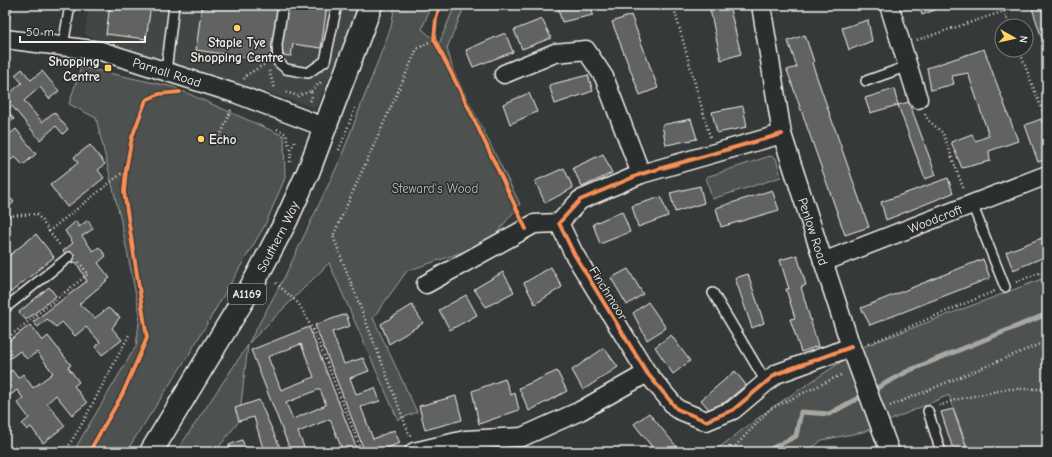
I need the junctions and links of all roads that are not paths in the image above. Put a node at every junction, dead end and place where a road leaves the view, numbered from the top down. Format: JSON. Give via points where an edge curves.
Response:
{"nodes":[{"id":1,"x":70,"y":5,"type":"edge"},
{"id":2,"x":174,"y":5,"type":"edge"},
{"id":3,"x":283,"y":5,"type":"edge"},
{"id":4,"x":337,"y":5,"type":"edge"},
{"id":5,"x":371,"y":5,"type":"edge"},
{"id":6,"x":761,"y":5,"type":"edge"},
{"id":7,"x":888,"y":5,"type":"edge"},
{"id":8,"x":5,"y":39,"type":"edge"},
{"id":9,"x":63,"y":46,"type":"junction"},
{"id":10,"x":908,"y":66,"type":"junction"},
{"id":11,"x":166,"y":72,"type":"junction"},
{"id":12,"x":504,"y":74,"type":"dead end"},
{"id":13,"x":866,"y":81,"type":"dead end"},
{"id":14,"x":918,"y":99,"type":"road end"},
{"id":15,"x":324,"y":127,"type":"junction"},
{"id":16,"x":782,"y":134,"type":"junction"},
{"id":17,"x":641,"y":174,"type":"junction"},
{"id":18,"x":1047,"y":175,"type":"edge"},
{"id":19,"x":971,"y":205,"type":"junction"},
{"id":20,"x":559,"y":223,"type":"junction"},
{"id":21,"x":69,"y":257,"type":"road end"},
{"id":22,"x":824,"y":262,"type":"junction"},
{"id":23,"x":426,"y":284,"type":"dead end"},
{"id":24,"x":1005,"y":287,"type":"road end"},
{"id":25,"x":713,"y":293,"type":"dead end"},
{"id":26,"x":5,"y":308,"type":"edge"},
{"id":27,"x":853,"y":355,"type":"junction"},
{"id":28,"x":647,"y":373,"type":"junction"},
{"id":29,"x":766,"y":382,"type":"junction"},
{"id":30,"x":928,"y":411,"type":"road end"},
{"id":31,"x":421,"y":451,"type":"edge"},
{"id":32,"x":151,"y":452,"type":"edge"},
{"id":33,"x":890,"y":452,"type":"edge"},
{"id":34,"x":941,"y":452,"type":"edge"}],
"edges":[{"from":1,"to":9,"type":"lane"},
{"from":2,"to":11,"type":"lane"},
{"from":3,"to":4,"type":"lane","via":[[277,45],[278,62],[286,70],[308,74],[325,61]]},
{"from":5,"to":15,"type":"main road","name":"Southern Way","number":"A1169"},
{"from":6,"to":16,"type":"street","name":"Penlow Road"},
{"from":7,"to":10,"type":"street"},
{"from":8,"to":9,"type":"street","name":"Parnall Road"},
{"from":9,"to":11,"type":"street","name":"Parnall Road","via":[[101,51]]},
{"from":10,"to":13,"type":"lane"},
{"from":10,"to":14,"type":"street"},
{"from":11,"to":15,"type":"street","name":"Parnall Road","via":[[237,94]]},
{"from":12,"to":17,"type":"street","via":[[555,53],[586,50],[604,76]]},
{"from":15,"to":32,"type":"main road","name":"Southern Way","number":"A1169","via":[[309,170],[254,282]]},
{"from":16,"to":17,"type":"street"},
{"from":16,"to":22,"type":"street","name":"Penlow Road"},
{"from":17,"to":20,"type":"street","via":[[580,200]]},
{"from":18,"to":19,"type":"street","name":"Woodcroft"},
{"from":19,"to":22,"type":"street","name":"Woodcroft"},
{"from":19,"to":24,"type":"lane"},
{"from":20,"to":23,"type":"street","via":[[534,224]]},
{"from":20,"to":28,"type":"street","name":"Finchmoor","via":[[574,254]]},
{"from":21,"to":26,"type":"lane"},
{"from":22,"to":27,"type":"street","name":"Penlow Road"},
{"from":25,"to":29,"type":"lane"},
{"from":27,"to":29,"type":"street","name":"Finchmoor","via":[[776,374]]},
{"from":27,"to":33,"type":"street","name":"Penlow Road"},
{"from":28,"to":29,"type":"street","name":"Finchmoor","via":[[677,409],[706,421],[733,410]]},
{"from":28,"to":31,"type":"street","via":[[580,411],[522,437],[465,440]]},
{"from":30,"to":34,"type":"lane"}]}
